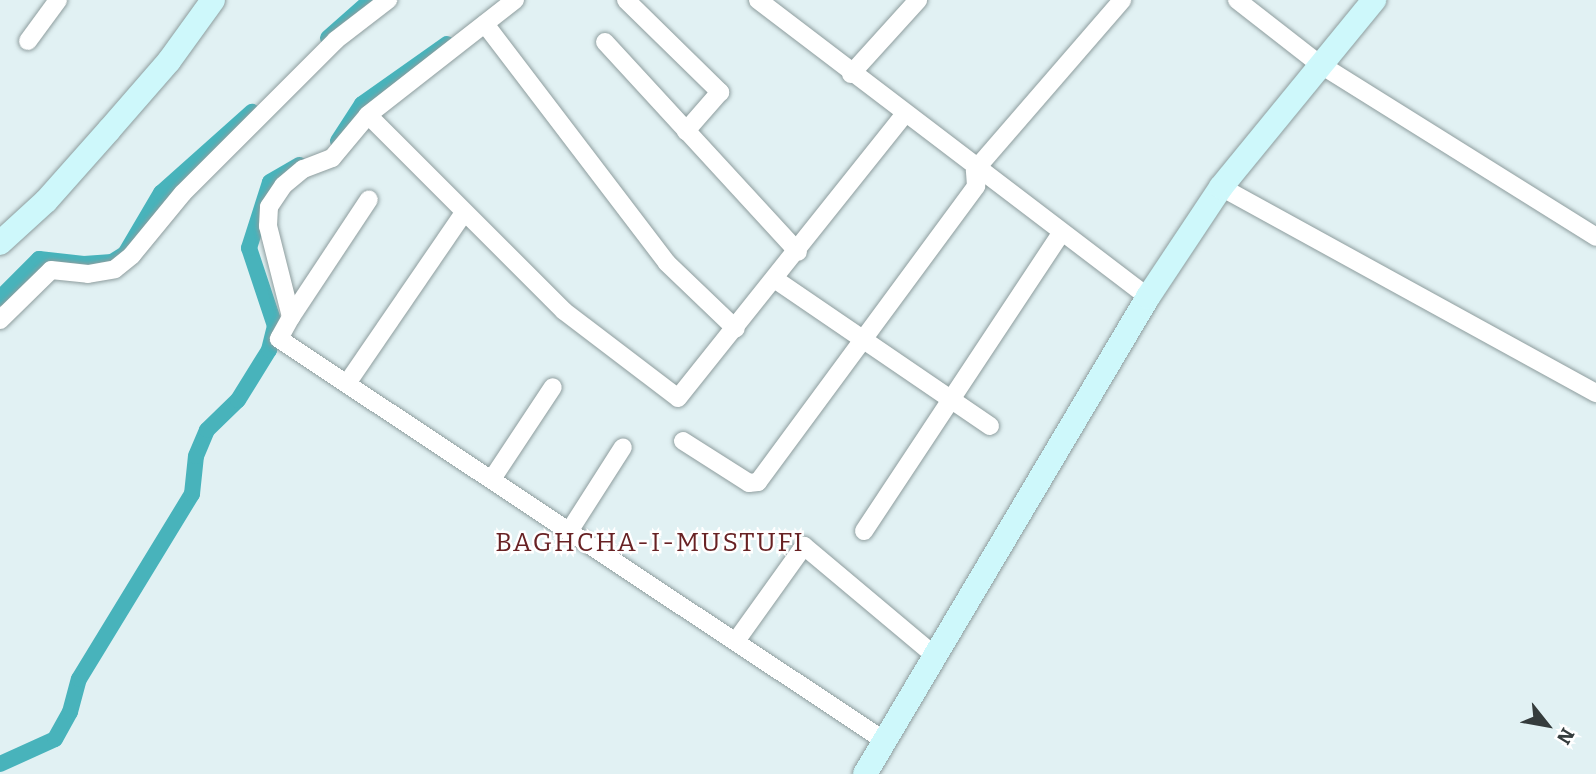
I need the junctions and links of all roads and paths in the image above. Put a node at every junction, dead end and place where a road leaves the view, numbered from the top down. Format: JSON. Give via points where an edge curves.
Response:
{"nodes":[{"id":1,"x":58,"y":0,"type":"edge"},
{"id":2,"x":213,"y":0,"type":"edge"},
{"id":3,"x":388,"y":0,"type":"edge"},
{"id":4,"x":515,"y":0,"type":"edge"},
{"id":5,"x":626,"y":0,"type":"edge"},
{"id":6,"x":758,"y":0,"type":"edge"},
{"id":7,"x":918,"y":0,"type":"edge"},
{"id":8,"x":1122,"y":0,"type":"edge"},
{"id":9,"x":1238,"y":0,"type":"edge"},
{"id":10,"x":1374,"y":0,"type":"edge"},
{"id":11,"x":485,"y":24,"type":"junction"},
{"id":12,"x":27,"y":41,"type":"dead end"},
{"id":13,"x":605,"y":42,"type":"dead end"},
{"id":14,"x":1318,"y":63,"type":"junction"},
{"id":15,"x":851,"y":74,"type":"junction"},
{"id":16,"x":368,"y":114,"type":"junction"},
{"id":17,"x":904,"y":115,"type":"junction"},
{"id":18,"x":686,"y":131,"type":"junction"},
{"id":19,"x":975,"y":170,"type":"junction"},
{"id":20,"x":1221,"y":187,"type":"junction"},
{"id":21,"x":369,"y":199,"type":"dead end"},
{"id":22,"x":463,"y":214,"type":"junction"},
{"id":23,"x":1061,"y":233,"type":"junction"},
{"id":24,"x":1596,"y":237,"type":"edge"},
{"id":25,"x":0,"y":243,"type":"edge"},
{"id":26,"x":798,"y":252,"type":"junction"},
{"id":27,"x":776,"y":280,"type":"junction"},
{"id":28,"x":1148,"y":297,"type":"junction"},
{"id":29,"x":4,"y":308,"type":"edge"},
{"id":30,"x":291,"y":317,"type":"junction"},
{"id":31,"x":736,"y":329,"type":"junction"},
{"id":32,"x":863,"y":338,"type":"junction"},
{"id":33,"x":348,"y":382,"type":"junction"},
{"id":34,"x":553,"y":387,"type":"dead end"},
{"id":35,"x":1596,"y":393,"type":"edge"},
{"id":36,"x":951,"y":398,"type":"junction"},
{"id":37,"x":990,"y":426,"type":"dead end"},
{"id":38,"x":683,"y":441,"type":"dead end"},
{"id":39,"x":622,"y":447,"type":"dead end"},
{"id":40,"x":492,"y":478,"type":"junction"},
{"id":41,"x":570,"y":530,"type":"junction"},
{"id":42,"x":864,"y":531,"type":"dead end"},
{"id":43,"x":736,"y":641,"type":"junction"},
{"id":44,"x":935,"y":656,"type":"junction"},
{"id":45,"x":885,"y":741,"type":"junction"},
{"id":46,"x":865,"y":774,"type":"edge"}],
"edges":[{"from":1,"to":12,"type":"street"},
{"from":2,"to":25,"type":"street","via":[[169,61],[46,201]]},
{"from":3,"to":29,"type":"street","via":[[337,40],[183,193],[115,269],[51,270]]},
{"from":4,"to":11,"type":"street"},
{"from":5,"to":18,"type":"street","via":[[720,92]]},
{"from":6,"to":15,"type":"street"},
{"from":7,"to":15,"type":"street"},
{"from":8,"to":19,"type":"street"},
{"from":9,"to":14,"type":"street"},
{"from":10,"to":14,"type":"street"},
{"from":11,"to":16,"type":"street"},
{"from":11,"to":31,"type":"street","via":[[667,263]]},
{"from":13,"to":18,"type":"street"},
{"from":14,"to":20,"type":"street"},
{"from":14,"to":24,"type":"street"},
{"from":15,"to":17,"type":"street"},
{"from":16,"to":22,"type":"street"},
{"from":16,"to":30,"type":"street","via":[[349,144],[332,158],[303,169],[283,186],[269,207],[272,251]]},
{"from":17,"to":19,"type":"street"},
{"from":17,"to":26,"type":"street"},
{"from":18,"to":26,"type":"street"},
{"from":19,"to":23,"type":"street"},
{"from":19,"to":32,"type":"street","via":[[976,186]]},
{"from":20,"to":28,"type":"street"},
{"from":20,"to":35,"type":"street"},
{"from":21,"to":30,"type":"street"},
{"from":22,"to":31,"type":"street","via":[[564,311],[678,398]]},
{"from":22,"to":33,"type":"street"},
{"from":23,"to":28,"type":"street"},
{"from":23,"to":36,"type":"street"},
{"from":26,"to":27,"type":"street"},
{"from":27,"to":31,"type":"street"},
{"from":27,"to":32,"type":"street"},
{"from":28,"to":44,"type":"street"},
{"from":30,"to":33,"type":"street","via":[[279,339]]},
{"from":32,"to":36,"type":"street"},
{"from":32,"to":38,"type":"street","via":[[754,485]]},
{"from":33,"to":40,"type":"street"},
{"from":34,"to":40,"type":"street"},
{"from":36,"to":37,"type":"street"},
{"from":36,"to":42,"type":"street"},
{"from":39,"to":41,"type":"street"},
{"from":40,"to":41,"type":"street"},
{"from":41,"to":43,"type":"street"},
{"from":43,"to":44,"type":"street","via":[[804,546]]},
{"from":43,"to":45,"type":"street"},
{"from":44,"to":45,"type":"street"},
{"from":45,"to":46,"type":"street"}]}
